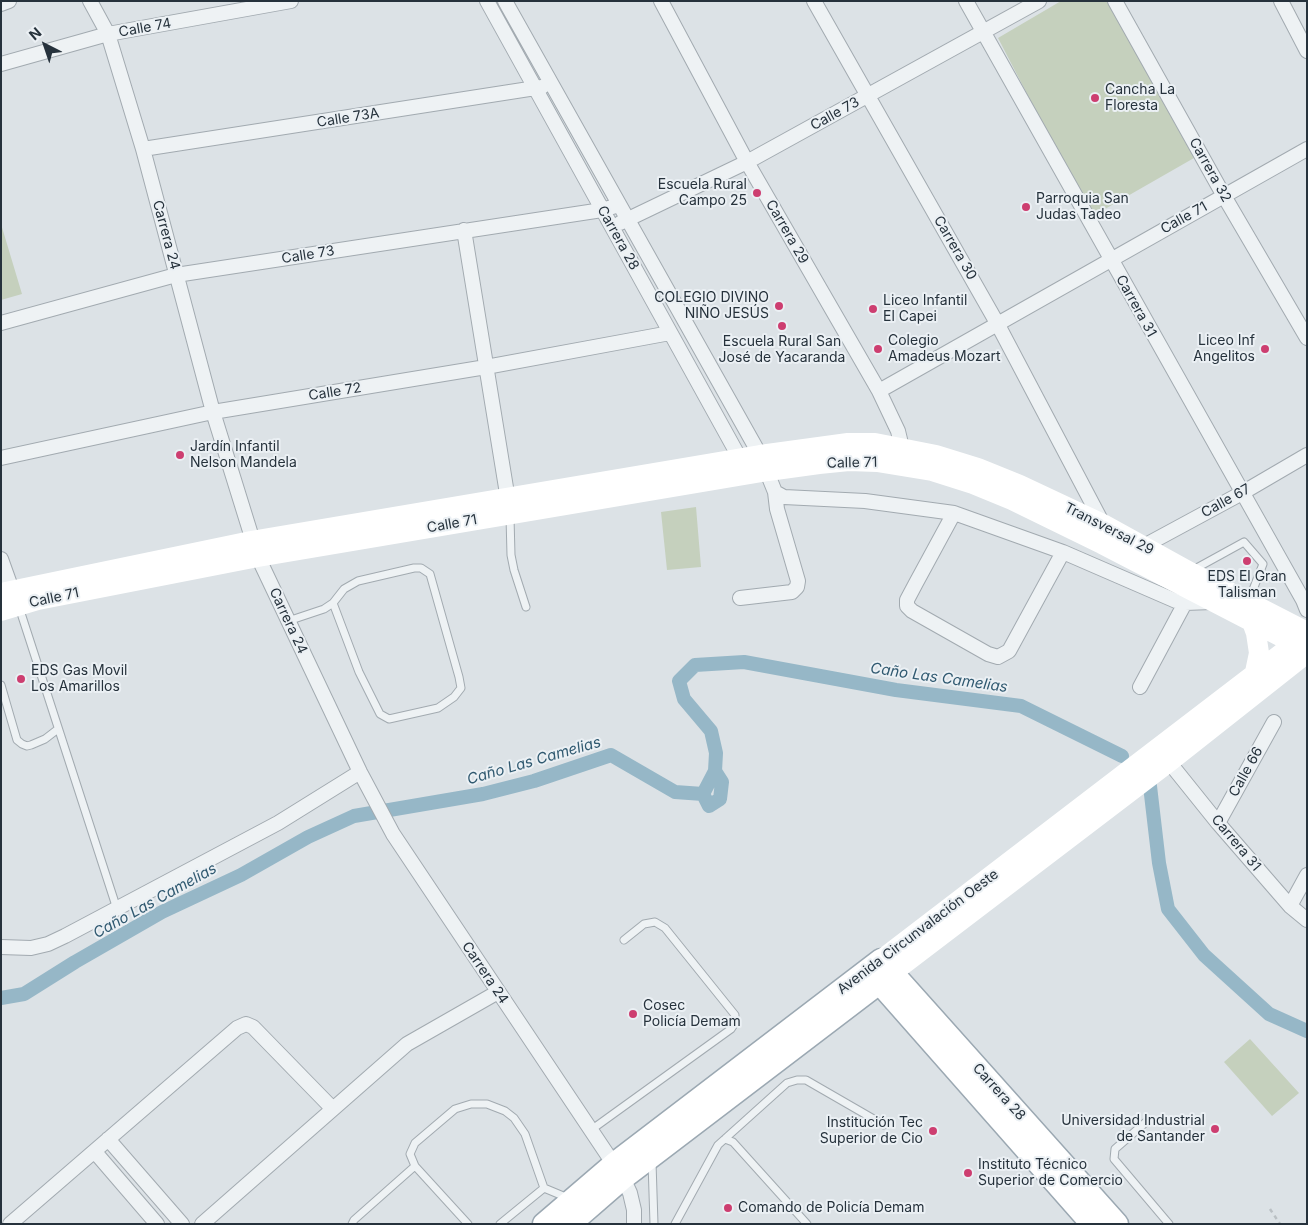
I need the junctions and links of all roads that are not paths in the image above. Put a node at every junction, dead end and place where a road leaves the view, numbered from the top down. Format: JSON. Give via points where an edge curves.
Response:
{"nodes":[{"id":1,"x":9,"y":1,"type":"edge"},
{"id":2,"x":90,"y":1,"type":"edge"},
{"id":3,"x":291,"y":1,"type":"edge"},
{"id":4,"x":487,"y":1,"type":"edge"},
{"id":5,"x":506,"y":1,"type":"edge"},
{"id":6,"x":661,"y":1,"type":"edge"},
{"id":7,"x":814,"y":1,"type":"edge"},
{"id":8,"x":966,"y":1,"type":"edge"},
{"id":9,"x":1038,"y":1,"type":"edge"},
{"id":10,"x":1115,"y":1,"type":"edge"},
{"id":11,"x":1281,"y":1,"type":"edge"},
{"id":12,"x":1,"y":4,"type":"edge"},
{"id":13,"x":983,"y":32,"type":"junction"},
{"id":14,"x":108,"y":34,"type":"junction"},
{"id":15,"x":1307,"y":51,"type":"edge"},
{"id":16,"x":1,"y":64,"type":"edge"},
{"id":17,"x":552,"y":85,"type":"junction"},
{"id":18,"x":535,"y":89,"type":"junction"},
{"id":19,"x":868,"y":96,"type":"junction"},
{"id":20,"x":143,"y":149,"type":"junction"},
{"id":21,"x":1307,"y":149,"type":"edge"},
{"id":22,"x":747,"y":162,"type":"junction"},
{"id":23,"x":1224,"y":196,"type":"junction"},
{"id":24,"x":619,"y":205,"type":"junction"},
{"id":25,"x":602,"y":210,"type":"junction"},
{"id":26,"x":628,"y":220,"type":"junction"},
{"id":27,"x":612,"y":227,"type":"junction"},
{"id":28,"x":464,"y":230,"type":"junction"},
{"id":29,"x":1110,"y":260,"type":"junction"},
{"id":30,"x":176,"y":276,"type":"junction"},
{"id":31,"x":1,"y":323,"type":"edge"},
{"id":32,"x":997,"y":323,"type":"junction"},
{"id":33,"x":670,"y":333,"type":"junction"},
{"id":34,"x":1307,"y":338,"type":"edge"},
{"id":35,"x":486,"y":366,"type":"junction"},
{"id":36,"x":879,"y":391,"type":"junction"},
{"id":37,"x":212,"y":412,"type":"junction"},
{"id":38,"x":1307,"y":455,"type":"edge"},
{"id":39,"x":904,"y":456,"type":"junction"},
{"id":40,"x":1,"y":458,"type":"edge"},
{"id":41,"x":754,"y":465,"type":"junction"},
{"id":42,"x":775,"y":492,"type":"junction"},
{"id":43,"x":1242,"y":493,"type":"junction"},
{"id":44,"x":509,"y":506,"type":"junction"},
{"id":45,"x":954,"y":513,"type":"junction"},
{"id":46,"x":1104,"y":524,"type":"junction"},
{"id":47,"x":1144,"y":546,"type":"junction"},
{"id":48,"x":255,"y":549,"type":"junction"},
{"id":49,"x":1063,"y":552,"type":"junction"},
{"id":50,"x":1,"y":559,"type":"edge"},
{"id":51,"x":1190,"y":572,"type":"junction"},
{"id":52,"x":740,"y":598,"type":"dead end"},
{"id":53,"x":8,"y":600,"type":"edge"},
{"id":54,"x":1212,"y":602,"type":"junction"},
{"id":55,"x":333,"y":603,"type":"junction"},
{"id":56,"x":1185,"y":603,"type":"junction"},
{"id":57,"x":526,"y":607,"type":"dead end"},
{"id":58,"x":1307,"y":610,"type":"edge"},
{"id":59,"x":1247,"y":613,"type":"junction"},
{"id":60,"x":288,"y":621,"type":"junction"},
{"id":61,"x":1304,"y":642,"type":"edge"},
{"id":62,"x":1255,"y":672,"type":"junction"},
{"id":63,"x":1,"y":685,"type":"edge"},
{"id":64,"x":1140,"y":686,"type":"dead end"},
{"id":65,"x":47,"y":693,"type":"junction"},
{"id":66,"x":40,"y":702,"type":"dead end"},
{"id":67,"x":6,"y":704,"type":"junction"},
{"id":68,"x":16,"y":710,"type":"dead end"},
{"id":69,"x":1274,"y":722,"type":"dead end"},
{"id":70,"x":58,"y":729,"type":"junction"},
{"id":71,"x":1169,"y":762,"type":"junction"},
{"id":72,"x":360,"y":772,"type":"junction"},
{"id":73,"x":1218,"y":823,"type":"junction"},
{"id":74,"x":1307,"y":875,"type":"edge"},
{"id":75,"x":1290,"y":906,"type":"junction"},
{"id":76,"x":117,"y":909,"type":"junction"},
{"id":77,"x":1307,"y":920,"type":"edge"},
{"id":78,"x":624,"y":940,"type":"dead end"},
{"id":79,"x":1,"y":948,"type":"edge"},
{"id":80,"x":880,"y":972,"type":"junction"},
{"id":81,"x":498,"y":992,"type":"junction"},
{"id":82,"x":332,"y":1108,"type":"junction"},
{"id":83,"x":1146,"y":1122,"type":"dead end"},
{"id":84,"x":884,"y":1125,"type":"dead end"},
{"id":85,"x":591,"y":1130,"type":"junction"},
{"id":86,"x":108,"y":1139,"type":"junction"},
{"id":87,"x":725,"y":1139,"type":"junction"},
{"id":88,"x":95,"y":1152,"type":"junction"},
{"id":89,"x":651,"y":1156,"type":"junction"},
{"id":90,"x":415,"y":1166,"type":"junction"},
{"id":91,"x":619,"y":1171,"type":"junction"},
{"id":92,"x":544,"y":1188,"type":"junction"},
{"id":93,"x":572,"y":1199,"type":"junction"},
{"id":94,"x":571,"y":1223,"type":"edge"},
{"id":95,"x":10,"y":1224,"type":"edge"},
{"id":96,"x":157,"y":1224,"type":"edge"},
{"id":97,"x":182,"y":1224,"type":"edge"},
{"id":98,"x":202,"y":1224,"type":"edge"},
{"id":99,"x":352,"y":1224,"type":"edge"},
{"id":100,"x":468,"y":1224,"type":"edge"},
{"id":101,"x":500,"y":1224,"type":"edge"},
{"id":102,"x":544,"y":1224,"type":"edge"},
{"id":103,"x":634,"y":1224,"type":"edge"},
{"id":104,"x":654,"y":1224,"type":"edge"},
{"id":105,"x":675,"y":1224,"type":"edge"},
{"id":106,"x":807,"y":1224,"type":"edge"},
{"id":107,"x":1092,"y":1224,"type":"edge"},
{"id":108,"x":1117,"y":1224,"type":"edge"},
{"id":109,"x":1169,"y":1224,"type":"edge"}],
"edges":[{"from":1,"to":12,"type":"street"},
{"from":2,"to":14,"type":"street","name":"Carrera 24"},
{"from":3,"to":14,"type":"street","name":"Calle 74"},
{"from":4,"to":18,"type":"street","name":"Carrera 28"},
{"from":5,"to":17,"type":"street","name":"Carrera 28"},
{"from":6,"to":22,"type":"street","name":"Carrera 29"},
{"from":7,"to":19,"type":"street","name":"Carrera 30"},
{"from":8,"to":13,"type":"street","name":"Carrera 31"},
{"from":9,"to":13,"type":"street","name":"Calle 73"},
{"from":10,"to":23,"type":"street","name":"Carrera 32"},
{"from":11,"to":15,"type":"street"},
{"from":13,"to":19,"type":"street","name":"Calle 73"},
{"from":13,"to":29,"type":"street","name":"Carrera 31"},
{"from":14,"to":16,"type":"street","name":"Calle 74"},
{"from":14,"to":20,"type":"street","name":"Carrera 24"},
{"from":17,"to":18,"type":"street","name":"Calle 73A"},
{"from":17,"to":24,"type":"street","name":"Carrera 28"},
{"from":18,"to":20,"type":"street","name":"Calle 73A"},
{"from":18,"to":25,"type":"street","name":"Carrera 28"},
{"from":19,"to":22,"type":"street","name":"Calle 73"},
{"from":19,"to":32,"type":"street","name":"Carrera 30"},
{"from":20,"to":30,"type":"street","name":"Carrera 24"},
{"from":21,"to":23,"type":"street","name":"Calle 71"},
{"from":22,"to":26,"type":"street","name":"Calle 73"},
{"from":22,"to":36,"type":"street","name":"Carrera 29"},
{"from":23,"to":29,"type":"street","name":"Calle 71"},
{"from":23,"to":34,"type":"street","name":"Carrera 32"},
{"from":24,"to":25,"type":"street","name":"Calle 73"},
{"from":24,"to":26,"type":"street","name":"Carrera 28"},
{"from":25,"to":27,"type":"street","name":"Carrera 28"},
{"from":25,"to":28,"type":"street","name":"Calle 73"},
{"from":26,"to":27,"type":"street","name":"Calle 73"},
{"from":26,"to":41,"type":"street","name":"Carrera 28"},
{"from":27,"to":33,"type":"street","name":"Carrera 28"},
{"from":28,"to":30,"type":"street","name":"Calle 73"},
{"from":28,"to":35,"type":"street"},
{"from":29,"to":32,"type":"street","name":"Calle 71"},
{"from":29,"to":43,"type":"street","name":"Carrera 31"},
{"from":30,"to":31,"type":"street","name":"Calle 73"},
{"from":30,"to":37,"type":"street","name":"Carrera 24"},
{"from":32,"to":36,"type":"street","name":"Calle 71"},
{"from":32,"to":46,"type":"street","name":"Carrera 30"},
{"from":33,"to":35,"type":"street","name":"Calle 72"},
{"from":33,"to":41,"type":"street","name":"Carrera 28"},
{"from":35,"to":37,"type":"street","name":"Calle 72"},
{"from":35,"to":44,"type":"street"},
{"from":36,"to":39,"type":"street","name":"Carrera 29","via":[[895,425]]},
{"from":37,"to":40,"type":"street","name":"Calle 72"},
{"from":37,"to":48,"type":"street","name":"Carrera 24"},
{"from":38,"to":43,"type":"street","name":"Calle 67"},
{"from":39,"to":41,"type":"main road","name":"Calle 71","via":[[876,462]]},
{"from":39,"to":46,"type":"main road","name":"Transversal 29","via":[[936,455],[978,468]]},
{"from":39,"to":54,"type":"main road","name":"Transversal 29","via":[[932,471],[1012,500]]},
{"from":41,"to":42,"type":"street"},
{"from":41,"to":44,"type":"main road","name":"Calle 71"},
{"from":42,"to":45,"type":"street","via":[[784,497],[865,501]]},
{"from":42,"to":52,"type":"street","via":[[777,510],[798,580],[797,587],[792,592]]},
{"from":43,"to":47,"type":"street","name":"Calle 67"},
{"from":43,"to":58,"type":"street","name":"Carrera 31"},
{"from":44,"to":48,"type":"main road","name":"Calle 71"},
{"from":44,"to":57,"type":"lane","via":[[514,570]]},
{"from":45,"to":49,"type":"street"},
{"from":45,"to":49,"type":"street","via":[[907,600],[907,606],[988,654],[998,657],[1009,651]]},
{"from":46,"to":47,"type":"main road","name":"Transversal 29"},
{"from":47,"to":51,"type":"main road","name":"Transversal 29"},
{"from":48,"to":53,"type":"main road","name":"Calle 71","via":[[38,600]]},
{"from":48,"to":60,"type":"street","name":"Carrera 24"},
{"from":49,"to":56,"type":"street"},
{"from":50,"to":53,"type":"street"},
{"from":51,"to":59,"type":"main road","name":"Transversal 29"},
{"from":51,"to":59,"type":"lane","via":[[1244,542],[1263,564]]},
{"from":53,"to":65,"type":"lane"},
{"from":54,"to":56,"type":"street"},
{"from":54,"to":59,"type":"main road","name":"Transversal 29"},
{"from":55,"to":55,"type":"lane","via":[[359,672],[380,714],[389,719],[438,708],[461,688],[430,574],[426,570],[414,568],[358,581]]},
{"from":55,"to":60,"type":"lane"},
{"from":56,"to":64,"type":"street"},
{"from":59,"to":61,"type":"main road","name":"Transversal 29"},
{"from":59,"to":62,"type":"main road","via":[[1259,643]]},
{"from":60,"to":72,"type":"street","name":"Carrera 24"},
{"from":61,"to":62,"type":"main road","name":"Avenida Circunvalación Oeste"},
{"from":61,"to":71,"type":"main road","name":"Avenida Circunvalación Oeste"},
{"from":62,"to":80,"type":"main road","name":"Avenida Circunvalación Oeste"},
{"from":63,"to":67,"type":"lane"},
{"from":65,"to":66,"type":"lane"},
{"from":65,"to":70,"type":"lane"},
{"from":67,"to":68,"type":"lane"},
{"from":67,"to":70,"type":"lane","via":[[17,740],[22,744],[31,745]]},
{"from":69,"to":73,"type":"street","name":"Calle 66"},
{"from":70,"to":76,"type":"lane"},
{"from":71,"to":73,"type":"street","name":"Carrera 31"},
{"from":71,"to":80,"type":"main road","name":"Avenida Circunvalación Oeste"},
{"from":72,"to":76,"type":"street","via":[[278,823]]},
{"from":72,"to":81,"type":"street","name":"Carrera 24","via":[[393,834]]},
{"from":73,"to":75,"type":"street","name":"Carrera 31"},
{"from":74,"to":75,"type":"street"},
{"from":75,"to":77,"type":"street","name":"Carrera 31"},
{"from":76,"to":79,"type":"street","via":[[48,944],[31,948]]},
{"from":78,"to":85,"type":"lane","via":[[644,924],[655,922],[665,928],[736,1015],[735,1023]]},
{"from":80,"to":89,"type":"main road","name":"Avenida Circunvalación Oeste"},
{"from":80,"to":91,"type":"main road","name":"Avenida Circunvalación Oeste"},
{"from":80,"to":107,"type":"main road","name":"Carrera 28"},
{"from":80,"to":108,"type":"main road","name":"Carrera 28"},
{"from":81,"to":82,"type":"street","via":[[407,1044]]},
{"from":81,"to":85,"type":"street","name":"Carrera 24"},
{"from":82,"to":86,"type":"street","via":[[253,1027],[246,1024],[237,1028]]},
{"from":82,"to":98,"type":"street"},
{"from":83,"to":109,"type":"lane","via":[[1115,1149],[1114,1159]]},
{"from":84,"to":87,"type":"lane","via":[[806,1080],[797,1080],[787,1083]]},
{"from":85,"to":91,"type":"street","name":"Carrera 24"},
{"from":86,"to":88,"type":"street"},
{"from":86,"to":97,"type":"street"},
{"from":87,"to":105,"type":"lane","via":[[718,1145]]},
{"from":87,"to":106,"type":"lane","via":[[733,1142]]},
{"from":88,"to":95,"type":"street"},
{"from":88,"to":96,"type":"street"},
{"from":89,"to":91,"type":"main road","name":"Avenida Circunvalación Oeste"},
{"from":89,"to":104,"type":"lane"},
{"from":90,"to":92,"type":"lane","via":[[410,1154],[415,1143],[455,1109],[487,1104],[505,1111],[520,1126]]},
{"from":90,"to":99,"type":"lane"},
{"from":90,"to":100,"type":"lane"},
{"from":91,"to":93,"type":"main road","name":"Avenida Circunvalación Oeste"},
{"from":91,"to":94,"type":"main road","name":"Avenida Circunvalación Oeste"},
{"from":91,"to":103,"type":"street","name":"Carrera 24","via":[[630,1193]]},
{"from":92,"to":93,"type":"lane"},
{"from":92,"to":101,"type":"lane"},
{"from":93,"to":102,"type":"main road","name":"Avenida Circunvalación Oeste"}]}
